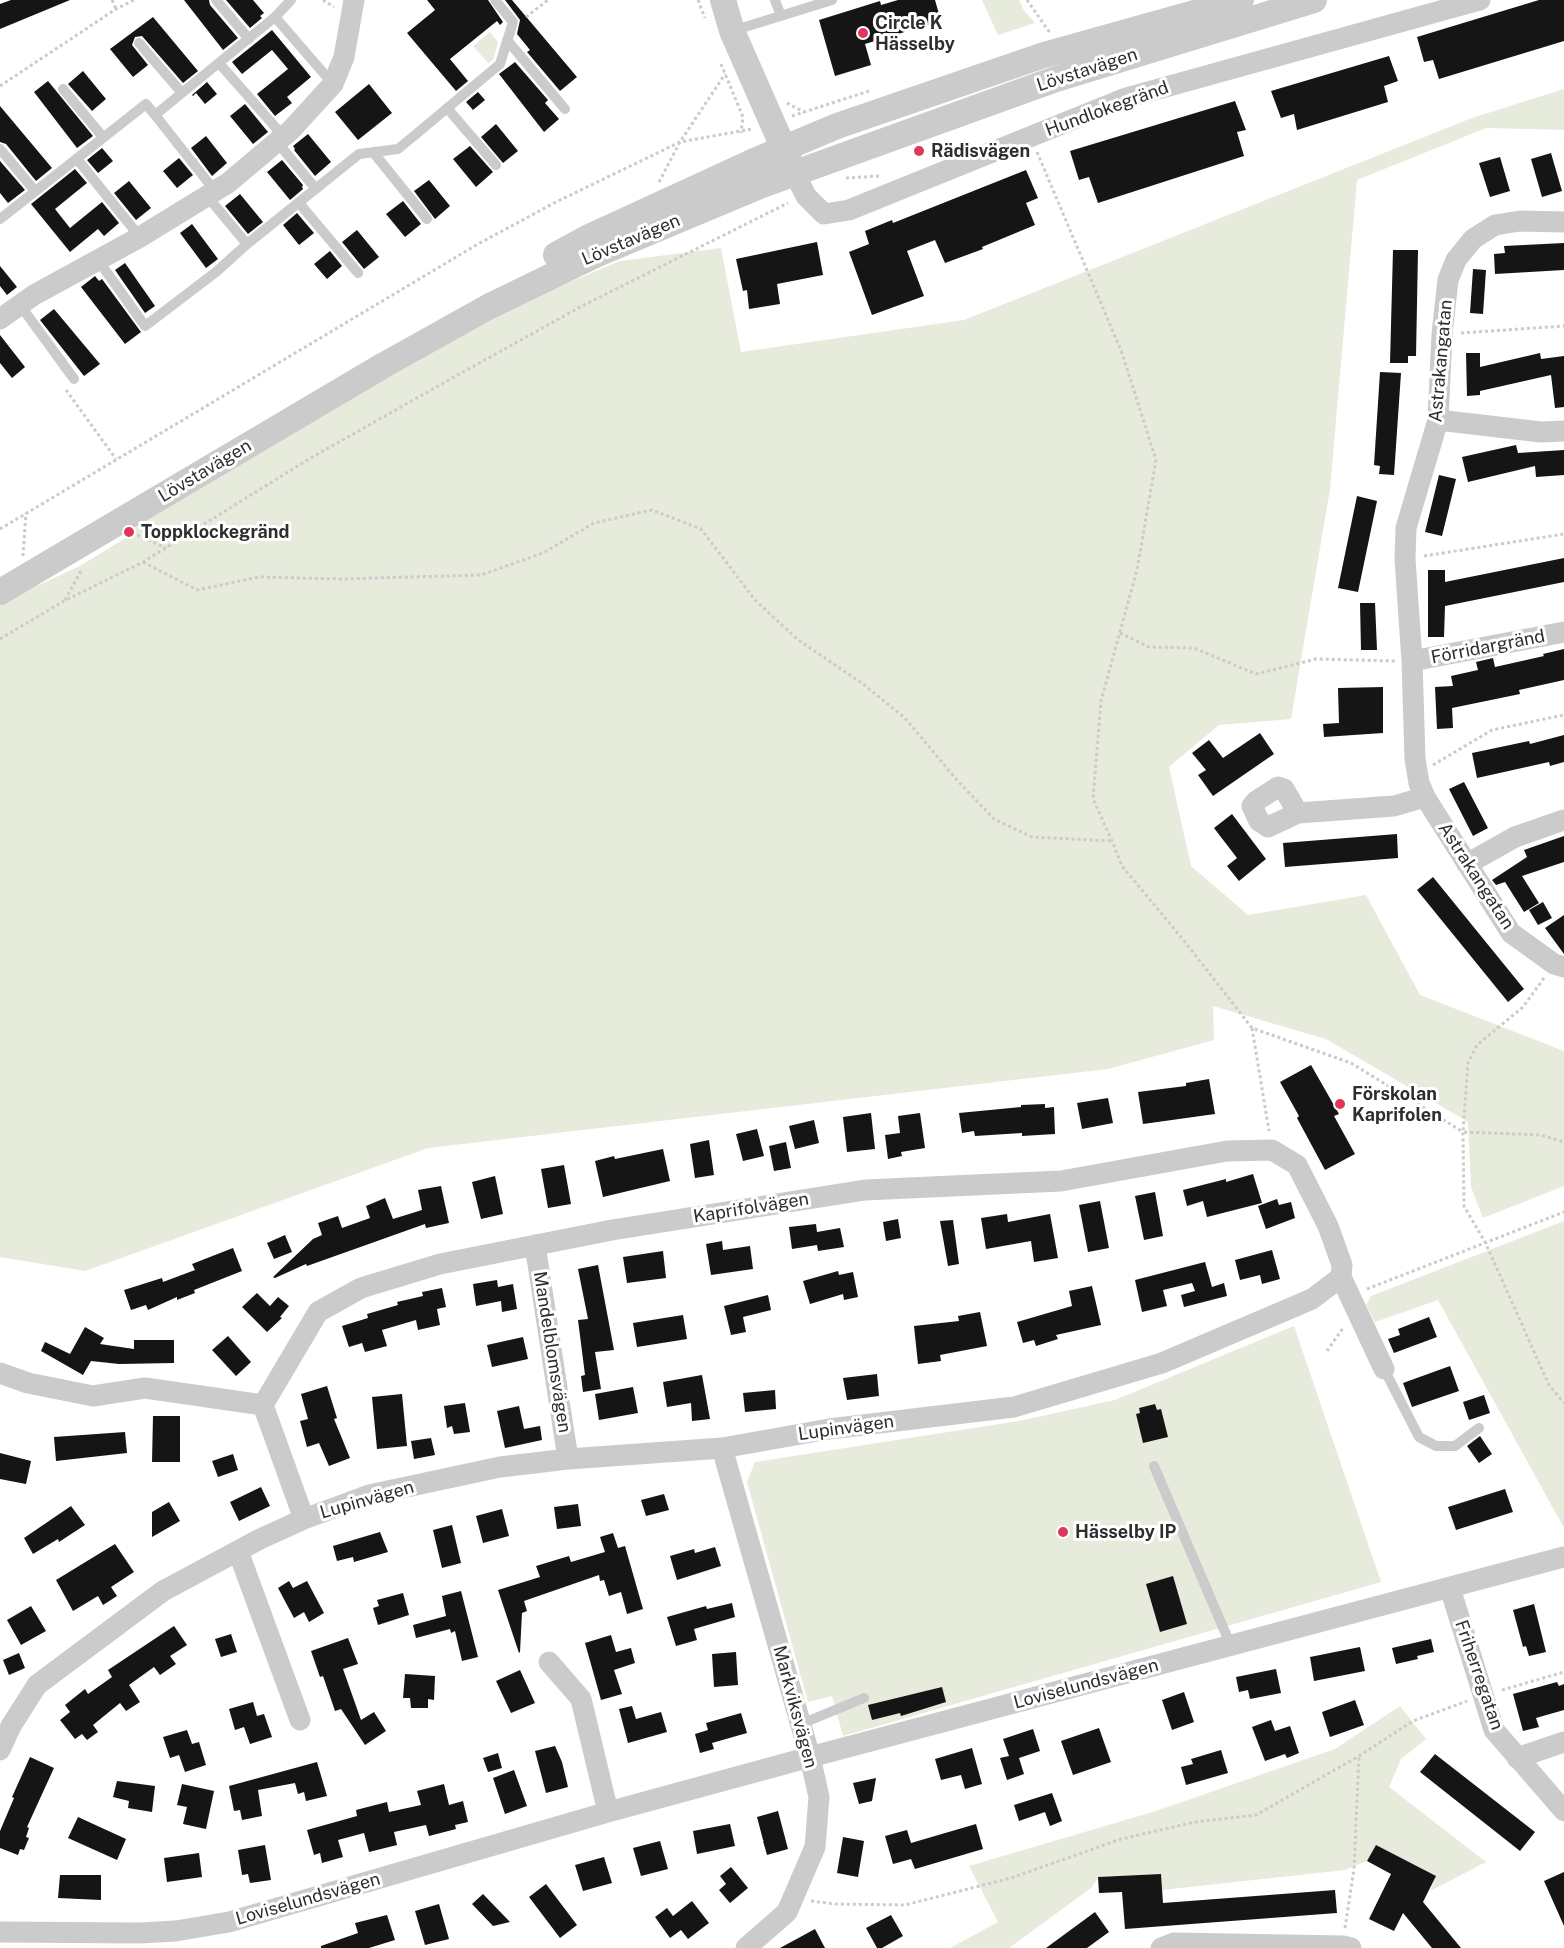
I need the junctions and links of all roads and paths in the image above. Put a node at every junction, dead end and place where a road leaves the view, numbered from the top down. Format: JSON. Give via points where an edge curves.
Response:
{"nodes":[{"id":1,"x":112,"y":0,"type":"edge"},
{"id":2,"x":134,"y":0,"type":"edge"},
{"id":3,"x":216,"y":0,"type":"edge"},
{"id":4,"x":291,"y":0,"type":"edge"},
{"id":5,"x":354,"y":0,"type":"edge"},
{"id":6,"x":495,"y":0,"type":"edge"},
{"id":7,"x":548,"y":0,"type":"edge"},
{"id":8,"x":723,"y":0,"type":"edge"},
{"id":9,"x":775,"y":0,"type":"edge"},
{"id":10,"x":832,"y":0,"type":"edge"},
{"id":11,"x":1027,"y":0,"type":"edge"},
{"id":12,"x":1241,"y":0,"type":"edge"},
{"id":13,"x":1314,"y":0,"type":"edge"},
{"id":14,"x":1480,"y":0,"type":"edge"},
{"id":15,"x":116,"y":9,"type":"junction"},
{"id":16,"x":781,"y":16,"type":"junction"},
{"id":17,"x":275,"y":17,"type":"junction"},
{"id":18,"x":513,"y":22,"type":"junction"},
{"id":19,"x":732,"y":31,"type":"junction"},
{"id":20,"x":1051,"y":33,"type":"dead end"},
{"id":21,"x":249,"y":39,"type":"junction"},
{"id":22,"x":507,"y":40,"type":"junction"},
{"id":23,"x":139,"y":43,"type":"dead end"},
{"id":24,"x":219,"y":63,"type":"junction"},
{"id":25,"x":725,"y":74,"type":"dead end"},
{"id":26,"x":333,"y":84,"type":"junction"},
{"id":27,"x":0,"y":86,"type":"edge"},
{"id":28,"x":63,"y":89,"type":"dead end"},
{"id":29,"x":182,"y":93,"type":"junction"},
{"id":30,"x":447,"y":108,"type":"junction"},
{"id":31,"x":566,"y":109,"type":"dead end"},
{"id":32,"x":155,"y":115,"type":"junction"},
{"id":33,"x":774,"y":123,"type":"junction"},
{"id":34,"x":103,"y":137,"type":"junction"},
{"id":35,"x":1031,"y":137,"type":"junction"},
{"id":36,"x":280,"y":140,"type":"junction"},
{"id":37,"x":680,"y":142,"type":"junction"},
{"id":38,"x":0,"y":148,"type":"edge"},
{"id":39,"x":784,"y":148,"type":"junction"},
{"id":40,"x":373,"y":152,"type":"junction"},
{"id":41,"x":77,"y":159,"type":"junction"},
{"id":42,"x":496,"y":165,"type":"dead end"},
{"id":43,"x":800,"y":185,"type":"junction"},
{"id":44,"x":316,"y":189,"type":"junction"},
{"id":45,"x":35,"y":191,"type":"junction"},
{"id":46,"x":211,"y":194,"type":"junction"},
{"id":47,"x":299,"y":202,"type":"junction"},
{"id":48,"x":0,"y":219,"type":"edge"},
{"id":49,"x":427,"y":219,"type":"dead end"},
{"id":50,"x":1564,"y":222,"type":"edge"},
{"id":51,"x":140,"y":237,"type":"junction"},
{"id":52,"x":247,"y":244,"type":"junction"},
{"id":53,"x":98,"y":260,"type":"junction"},
{"id":54,"x":358,"y":273,"type":"dead end"},
{"id":55,"x":20,"y":305,"type":"junction"},
{"id":56,"x":0,"y":319,"type":"edge"},
{"id":57,"x":1564,"y":326,"type":"edge"},
{"id":58,"x":1442,"y":334,"type":"junction"},
{"id":59,"x":74,"y":379,"type":"dead end"},
{"id":60,"x":1438,"y":420,"type":"junction"},
{"id":61,"x":1564,"y":431,"type":"edge"},
{"id":62,"x":26,"y":513,"type":"junction"},
{"id":63,"x":0,"y":529,"type":"edge"},
{"id":64,"x":129,"y":532,"type":"dead end"},
{"id":65,"x":1564,"y":534,"type":"edge"},
{"id":66,"x":166,"y":548,"type":"junction"},
{"id":67,"x":22,"y":554,"type":"dead end"},
{"id":68,"x":1405,"y":559,"type":"junction"},
{"id":69,"x":143,"y":562,"type":"junction"},
{"id":70,"x":83,"y":567,"type":"dead end"},
{"id":71,"x":0,"y":577,"type":"edge"},
{"id":72,"x":0,"y":592,"type":"edge"},
{"id":73,"x":64,"y":601,"type":"junction"},
{"id":74,"x":1564,"y":632,"type":"edge"},
{"id":75,"x":1120,"y":633,"type":"junction"},
{"id":76,"x":0,"y":639,"type":"edge"},
{"id":77,"x":1412,"y":661,"type":"junction"},
{"id":78,"x":1564,"y":714,"type":"edge"},
{"id":79,"x":1418,"y":774,"type":"junction"},
{"id":80,"x":1425,"y":797,"type":"junction"},
{"id":81,"x":1298,"y":813,"type":"dead end"},
{"id":82,"x":1564,"y":820,"type":"edge"},
{"id":83,"x":1112,"y":841,"type":"junction"},
{"id":84,"x":1467,"y":864,"type":"junction"},
{"id":85,"x":1559,"y":966,"type":"edge"},
{"id":86,"x":1251,"y":1028,"type":"junction"},
{"id":87,"x":1463,"y":1132,"type":"junction"},
{"id":88,"x":1564,"y":1142,"type":"edge"},
{"id":89,"x":1272,"y":1150,"type":"junction"},
{"id":90,"x":1564,"y":1212,"type":"edge"},
{"id":91,"x":1485,"y":1242,"type":"junction"},
{"id":92,"x":535,"y":1245,"type":"junction"},
{"id":93,"x":1341,"y":1277,"type":"junction"},
{"id":94,"x":1356,"y":1309,"type":"junction"},
{"id":95,"x":1327,"y":1350,"type":"dead end"},
{"id":96,"x":1384,"y":1369,"type":"joint"},
{"id":97,"x":0,"y":1373,"type":"edge"},
{"id":98,"x":1564,"y":1403,"type":"edge"},
{"id":99,"x":263,"y":1405,"type":"junction"},
{"id":100,"x":1479,"y":1428,"type":"dead end"},
{"id":101,"x":722,"y":1448,"type":"junction"},
{"id":102,"x":568,"y":1459,"type":"junction"},
{"id":103,"x":1154,"y":1466,"type":"dead end"},
{"id":104,"x":304,"y":1519,"type":"junction"},
{"id":105,"x":238,"y":1551,"type":"junction"},
{"id":106,"x":1564,"y":1557,"type":"edge"},
{"id":107,"x":1450,"y":1588,"type":"junction"},
{"id":108,"x":1231,"y":1646,"type":"junction"},
{"id":109,"x":549,"y":1662,"type":"dead end"},
{"id":110,"x":1564,"y":1672,"type":"edge"},
{"id":111,"x":1483,"y":1696,"type":"junction"},
{"id":112,"x":864,"y":1698,"type":"dead end"},
{"id":113,"x":300,"y":1720,"type":"dead end"},
{"id":114,"x":5,"y":1723,"type":"edge"},
{"id":115,"x":801,"y":1724,"type":"junction"},
{"id":116,"x":1564,"y":1742,"type":"edge"},
{"id":117,"x":0,"y":1749,"type":"edge"},
{"id":118,"x":1359,"y":1756,"type":"junction"},
{"id":119,"x":810,"y":1757,"type":"junction"},
{"id":120,"x":1517,"y":1758,"type":"junction"},
{"id":121,"x":1564,"y":1811,"type":"edge"},
{"id":122,"x":608,"y":1812,"type":"junction"},
{"id":123,"x":794,"y":1899,"type":"junction"},
{"id":124,"x":0,"y":1932,"type":"edge"},
{"id":125,"x":1347,"y":1947,"type":"edge"},
{"id":126,"x":746,"y":1948,"type":"edge"},
{"id":127,"x":1161,"y":1948,"type":"edge"}],
"edges":[{"from":1,"to":15,"type":"path"},
{"from":2,"to":15,"type":"path"},
{"from":3,"to":21,"type":"lane"},
{"from":4,"to":17,"type":"lane"},
{"from":5,"to":26,"type":"street","via":[[344,57]]},
{"from":6,"to":18,"type":"lane"},
{"from":7,"to":18,"type":"path","via":[[527,17]]},
{"from":8,"to":19,"type":"street"},
{"from":9,"to":16,"type":"lane"},
{"from":10,"to":16,"type":"lane"},
{"from":11,"to":20,"type":"path"},
{"from":12,"to":39,"type":"street","name":"Lövstavägen","via":[[1044,55]]},
{"from":13,"to":43,"type":"street","name":"Lövstavägen","via":[[1056,79]]},
{"from":14,"to":35,"type":"street","name":"Hundlokegränd","via":[[1126,98]]},
{"from":15,"to":27,"type":"path"},
{"from":16,"to":19,"type":"lane"},
{"from":17,"to":21,"type":"lane"},
{"from":17,"to":26,"type":"lane"},
{"from":18,"to":22,"type":"lane"},
{"from":19,"to":33,"type":"street"},
{"from":21,"to":24,"type":"lane"},
{"from":22,"to":30,"type":"lane","via":[[500,64]]},
{"from":22,"to":31,"type":"lane"},
{"from":23,"to":29,"type":"lane"},
{"from":24,"to":29,"type":"lane"},
{"from":24,"to":36,"type":"lane"},
{"from":25,"to":37,"type":"path"},
{"from":26,"to":36,"type":"street"},
{"from":28,"to":34,"type":"lane"},
{"from":29,"to":32,"type":"lane"},
{"from":30,"to":40,"type":"lane","via":[[398,149]]},
{"from":30,"to":42,"type":"lane"},
{"from":32,"to":34,"type":"lane","via":[[146,104]]},
{"from":32,"to":46,"type":"lane"},
{"from":33,"to":37,"type":"path","via":[[741,133]]},
{"from":33,"to":39,"type":"street"},
{"from":34,"to":41,"type":"lane"},
{"from":35,"to":43,"type":"street","name":"Hundlokegränd","via":[[849,210],[824,213]]},
{"from":35,"to":75,"type":"path","via":[[1122,353],[1156,460],[1137,570]]},
{"from":36,"to":44,"type":"lane"},
{"from":36,"to":46,"type":"street"},
{"from":37,"to":62,"type":"path","via":[[478,244]]},
{"from":38,"to":45,"type":"lane"},
{"from":39,"to":43,"type":"street"},
{"from":39,"to":71,"type":"street","name":"Lövstavägen","via":[[589,237],[483,294]]},
{"from":40,"to":44,"type":"lane","via":[[359,154]]},
{"from":40,"to":49,"type":"lane"},
{"from":41,"to":45,"type":"lane"},
{"from":41,"to":51,"type":"lane"},
{"from":43,"to":66,"type":"path","via":[[772,210],[582,306],[309,459]]},
{"from":43,"to":72,"type":"street","name":"Lövstavägen","via":[[762,185],[595,255],[488,307]]},
{"from":44,"to":47,"type":"lane"},
{"from":45,"to":48,"type":"lane"},
{"from":46,"to":51,"type":"street"},
{"from":46,"to":52,"type":"lane"},
{"from":47,"to":52,"type":"lane"},
{"from":47,"to":54,"type":"lane"},
{"from":50,"to":58,"type":"street","name":"Astrakangatan","via":[[1495,225],[1473,238],[1456,260],[1448,280]]},
{"from":51,"to":53,"type":"street"},
{"from":52,"to":53,"type":"lane","via":[[145,326]]},
{"from":53,"to":55,"type":"street"},
{"from":55,"to":56,"type":"street"},
{"from":55,"to":59,"type":"lane"},
{"from":57,"to":58,"type":"path"},
{"from":58,"to":60,"type":"street","name":"Astrakangatan"},
{"from":60,"to":61,"type":"street"},
{"from":60,"to":68,"type":"street","name":"Astrakangatan","via":[[1406,528]]},
{"from":62,"to":63,"type":"path"},
{"from":62,"to":67,"type":"path"},
{"from":64,"to":66,"type":"path"},
{"from":65,"to":68,"type":"path"},
{"from":66,"to":69,"type":"path"},
{"from":68,"to":77,"type":"street","name":"Astrakangatan"},
{"from":69,"to":73,"type":"path"},
{"from":69,"to":83,"type":"path","via":[[197,590],[260,577],[481,575],[543,553],[594,523],[652,510],[701,529],[755,600],[797,639],[905,718],[994,819],[1032,837]]},
{"from":70,"to":73,"type":"path"},
{"from":73,"to":76,"type":"path"},
{"from":74,"to":77,"type":"street","name":"Förridargränd"},
{"from":75,"to":77,"type":"path","via":[[1149,647],[1194,648],[1256,674],[1316,659]]},
{"from":75,"to":83,"type":"path","via":[[1101,700],[1093,799]]},
{"from":77,"to":79,"type":"street","name":"Astrakangatan"},
{"from":78,"to":79,"type":"path","via":[[1492,730]]},
{"from":79,"to":80,"type":"street","name":"Astrakangatan"},
{"from":80,"to":81,"type":"street","via":[[1394,806]]},
{"from":80,"to":84,"type":"street","name":"Astrakangatan"},
{"from":82,"to":84,"type":"street","via":[[1515,837]]},
{"from":83,"to":86,"type":"path","via":[[1122,866]]},
{"from":84,"to":85,"type":"street","name":"Astrakangatan","via":[[1511,933]]},
{"from":85,"to":87,"type":"path","via":[[1523,1007],[1477,1045],[1468,1063]]},
{"from":86,"to":87,"type":"path","via":[[1351,1064]]},
{"from":86,"to":89,"type":"path"},
{"from":87,"to":88,"type":"path","via":[[1541,1135]]},
{"from":87,"to":91,"type":"path","via":[[1464,1206]]},
{"from":89,"to":92,"type":"street","name":"Kaprifolvägen","via":[[1227,1151],[1061,1181],[865,1190]]},
{"from":89,"to":93,"type":"street","via":[[1297,1165],[1328,1226],[1342,1264]]},
{"from":90,"to":91,"type":"path"},
{"from":91,"to":93,"type":"path","via":[[1358,1293]]},
{"from":91,"to":98,"type":"path","via":[[1549,1385]]},
{"from":92,"to":99,"type":"street","name":"Kaprifolvägen","via":[[440,1264],[361,1288],[318,1312]]},
{"from":92,"to":102,"type":"street","name":"Mandelblomsvägen"},
{"from":93,"to":94,"type":"street"},
{"from":93,"to":101,"type":"street","name":"Lupinvägen","via":[[1312,1299],[1162,1363],[1014,1407],[829,1429]]},
{"from":94,"to":95,"type":"path"},
{"from":94,"to":96,"type":"street"},
{"from":96,"to":100,"type":"lane","via":[[1419,1437],[1436,1446],[1455,1446]]},
{"from":97,"to":99,"type":"street","via":[[93,1396],[145,1388]]},
{"from":99,"to":104,"type":"street"},
{"from":101,"to":102,"type":"street","name":"Lupinvägen"},
{"from":101,"to":115,"type":"street","name":"Markviksvägen"},
{"from":102,"to":104,"type":"street","name":"Lupinvägen","via":[[500,1467],[369,1495]]},
{"from":103,"to":108,"type":"lane"},
{"from":104,"to":105,"type":"street","name":"Lupinvägen"},
{"from":105,"to":113,"type":"street"},
{"from":105,"to":114,"type":"street","name":"Lupinvägen","via":[[163,1591],[71,1658],[38,1685]]},
{"from":106,"to":107,"type":"street","name":"Loviselundsvägen"},
{"from":107,"to":108,"type":"street","name":"Loviselundsvägen"},
{"from":107,"to":111,"type":"street","name":"Friherregatan"},
{"from":108,"to":119,"type":"street","name":"Loviselundsvägen"},
{"from":109,"to":122,"type":"street","via":[[581,1699]]},
{"from":110,"to":111,"type":"path"},
{"from":111,"to":118,"type":"path","via":[[1413,1721]]},
{"from":111,"to":120,"type":"street","name":"Friherregatan","via":[[1494,1730]]},
{"from":112,"to":115,"type":"lane"},
{"from":114,"to":117,"type":"street","name":"Lupinvägen"},
{"from":115,"to":119,"type":"street","name":"Markviksvägen"},
{"from":116,"to":120,"type":"street"},
{"from":118,"to":123,"type":"path","via":[[1256,1815],[1195,1822],[1121,1839],[1011,1878],[926,1900],[905,1905]]},
{"from":118,"to":125,"type":"path"},
{"from":119,"to":122,"type":"street","name":"Loviselundsvägen"},
{"from":119,"to":123,"type":"street","name":"Markviksvägen","via":[[819,1797],[815,1848]]},
{"from":120,"to":121,"type":"street","name":"Friherregatan"},
{"from":122,"to":124,"type":"street","name":"Loviselundsvägen","via":[[229,1922],[139,1933]]},
{"from":123,"to":126,"type":"street","name":"Markviksvägen","via":[[778,1922]]},
{"from":125,"to":127,"type":"street","via":[[1174,1943]]}]}
